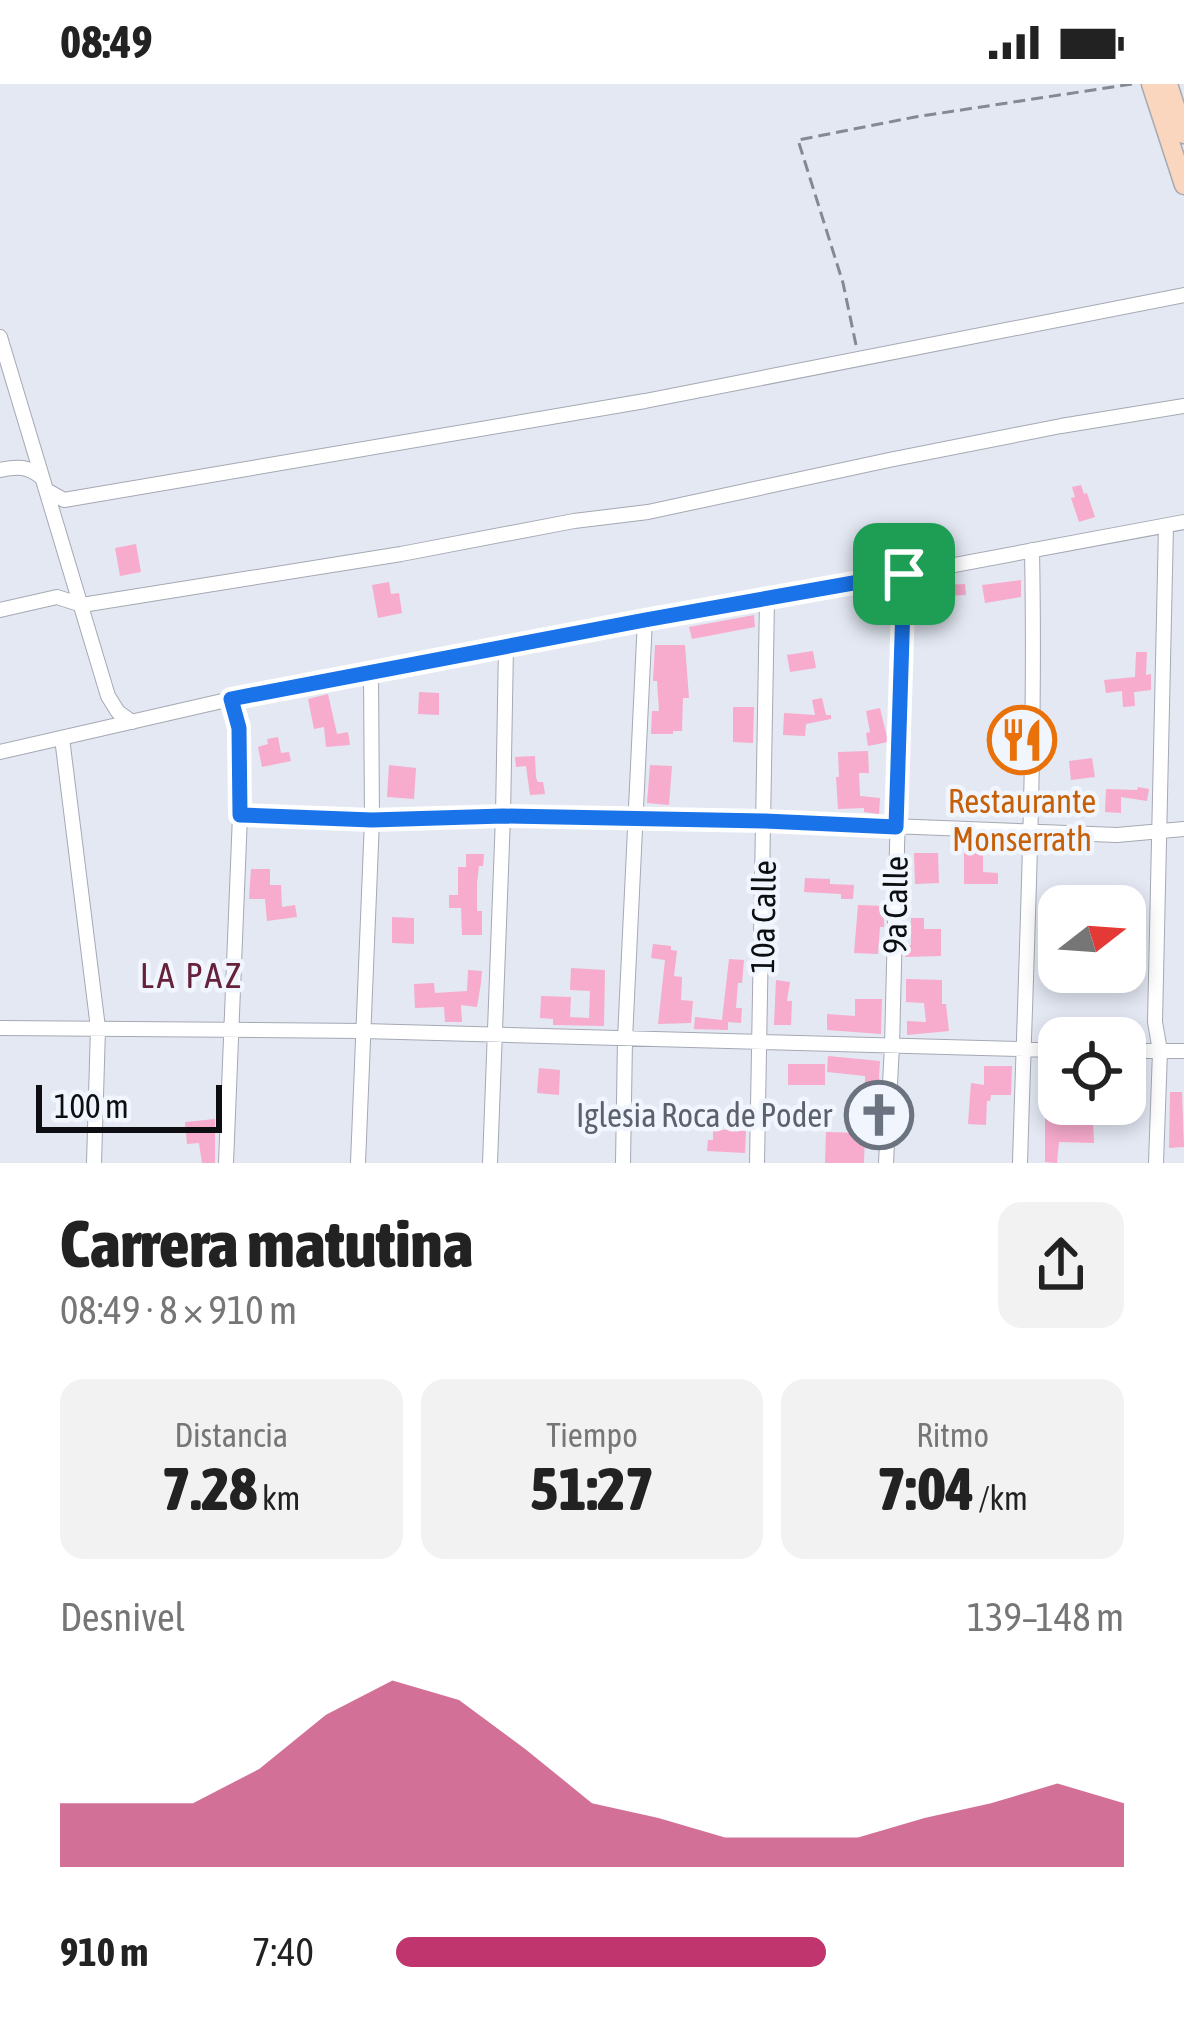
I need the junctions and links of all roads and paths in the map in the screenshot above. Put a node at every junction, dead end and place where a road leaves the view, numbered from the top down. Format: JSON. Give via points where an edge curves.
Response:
{"nodes":[{"id":1,"x":1132,"y":84,"type":"edge"},
{"id":2,"x":1151,"y":84,"type":"edge"},
{"id":3,"x":1168,"y":84,"type":"edge"},
{"id":4,"x":1184,"y":134,"type":"edge"},
{"id":5,"x":1184,"y":185,"type":"edge"},
{"id":6,"x":1184,"y":295,"type":"edge"},
{"id":7,"x":0,"y":338,"type":"edge"},
{"id":8,"x":860,"y":358,"type":"junction"},
{"id":9,"x":1184,"y":406,"type":"edge"},
{"id":10,"x":0,"y":470,"type":"edge"},
{"id":11,"x":47,"y":486,"type":"junction"},
{"id":12,"x":1184,"y":522,"type":"edge"},
{"id":13,"x":1166,"y":526,"type":"junction"},
{"id":14,"x":1032,"y":550,"type":"junction"},
{"id":15,"x":904,"y":574,"type":"junction"},
{"id":16,"x":767,"y":599,"type":"junction"},
{"id":17,"x":82,"y":604,"type":"junction"},
{"id":18,"x":0,"y":610,"type":"edge"},
{"id":19,"x":645,"y":620,"type":"junction"},
{"id":20,"x":506,"y":646,"type":"junction"},
{"id":21,"x":370,"y":672,"type":"junction"},
{"id":22,"x":231,"y":699,"type":"junction"},
{"id":23,"x":132,"y":722,"type":"junction"},
{"id":24,"x":62,"y":738,"type":"junction"},
{"id":25,"x":0,"y":752,"type":"edge"},
{"id":26,"x":240,"y":815,"type":"junction"},
{"id":27,"x":503,"y":816,"type":"junction"},
{"id":28,"x":372,"y":820,"type":"junction"},
{"id":29,"x":634,"y":820,"type":"junction"},
{"id":30,"x":765,"y":821,"type":"junction"},
{"id":31,"x":896,"y":827,"type":"junction"},
{"id":32,"x":1184,"y":829,"type":"edge"},
{"id":33,"x":1032,"y":831,"type":"junction"},
{"id":34,"x":1161,"y":833,"type":"junction"},
{"id":35,"x":0,"y":1028,"type":"edge"},
{"id":36,"x":98,"y":1028,"type":"junction"},
{"id":37,"x":231,"y":1029,"type":"junction"},
{"id":38,"x":363,"y":1031,"type":"junction"},
{"id":39,"x":493,"y":1035,"type":"junction"},
{"id":40,"x":625,"y":1039,"type":"junction"},
{"id":41,"x":761,"y":1041,"type":"junction"},
{"id":42,"x":892,"y":1045,"type":"junction"},
{"id":43,"x":1023,"y":1050,"type":"junction"},
{"id":44,"x":1038,"y":1050,"type":"edge"},
{"id":45,"x":1146,"y":1051,"type":"edge"},
{"id":46,"x":1160,"y":1051,"type":"junction"},
{"id":47,"x":1184,"y":1051,"type":"edge"},
{"id":48,"x":94,"y":1163,"type":"edge"},
{"id":49,"x":226,"y":1163,"type":"edge"},
{"id":50,"x":358,"y":1163,"type":"edge"},
{"id":51,"x":490,"y":1163,"type":"edge"},
{"id":52,"x":623,"y":1163,"type":"edge"},
{"id":53,"x":757,"y":1163,"type":"edge"},
{"id":54,"x":886,"y":1163,"type":"edge"},
{"id":55,"x":1020,"y":1163,"type":"edge"},
{"id":56,"x":1156,"y":1163,"type":"edge"}],
"edges":[{"from":1,"to":8,"type":"path","via":[[798,140]]},
{"from":2,"to":5,"type":"main road"},
{"from":3,"to":4,"type":"main road"},
{"from":6,"to":8,"type":"street"},
{"from":7,"to":11,"type":"street"},
{"from":8,"to":11,"type":"street","via":[[64,500]]},
{"from":9,"to":17,"type":"street","via":[[648,512]]},
{"from":10,"to":11,"type":"street","via":[[34,470]]},
{"from":11,"to":17,"type":"street"},
{"from":12,"to":13,"type":"street"},
{"from":13,"to":14,"type":"street"},
{"from":13,"to":34,"type":"street"},
{"from":14,"to":15,"type":"street"},
{"from":14,"to":33,"type":"street"},
{"from":15,"to":16,"type":"street"},
{"from":15,"to":31,"type":"street","name":"9a Calle"},
{"from":16,"to":19,"type":"street"},
{"from":16,"to":30,"type":"street","name":"10a Calle"},
{"from":17,"to":18,"type":"street","via":[[57,597]]},
{"from":17,"to":23,"type":"street","via":[[108,696]]},
{"from":19,"to":20,"type":"street"},
{"from":19,"to":29,"type":"street"},
{"from":20,"to":21,"type":"street"},
{"from":20,"to":27,"type":"street"},
{"from":21,"to":22,"type":"street"},
{"from":21,"to":28,"type":"street"},
{"from":22,"to":23,"type":"street"},
{"from":22,"to":26,"type":"street"},
{"from":23,"to":24,"type":"street"},
{"from":24,"to":25,"type":"street"},
{"from":24,"to":36,"type":"street"},
{"from":26,"to":28,"type":"street"},
{"from":26,"to":37,"type":"street"},
{"from":27,"to":28,"type":"street"},
{"from":27,"to":29,"type":"street"},
{"from":27,"to":39,"type":"street"},
{"from":28,"to":38,"type":"street"},
{"from":29,"to":30,"type":"street"},
{"from":29,"to":40,"type":"street"},
{"from":30,"to":31,"type":"street"},
{"from":30,"to":41,"type":"street","name":"10a Calle"},
{"from":31,"to":33,"type":"street"},
{"from":31,"to":42,"type":"street","name":"9a Calle"},
{"from":32,"to":34,"type":"street"},
{"from":33,"to":34,"type":"street"},
{"from":33,"to":43,"type":"street"},
{"from":34,"to":46,"type":"street"},
{"from":35,"to":36,"type":"street"},
{"from":36,"to":37,"type":"street"},
{"from":36,"to":48,"type":"street"},
{"from":37,"to":38,"type":"street"},
{"from":37,"to":49,"type":"street"},
{"from":38,"to":39,"type":"street"},
{"from":38,"to":50,"type":"street"},
{"from":39,"to":40,"type":"street"},
{"from":39,"to":51,"type":"street"},
{"from":40,"to":41,"type":"street"},
{"from":40,"to":52,"type":"street"},
{"from":41,"to":42,"type":"street"},
{"from":41,"to":53,"type":"street","name":"10a Calle"},
{"from":42,"to":43,"type":"street"},
{"from":42,"to":54,"type":"street","name":"9a Calle"},
{"from":43,"to":44,"type":"street"},
{"from":43,"to":55,"type":"street"},
{"from":45,"to":46,"type":"street"},
{"from":46,"to":47,"type":"street"},
{"from":46,"to":56,"type":"street"}]}
